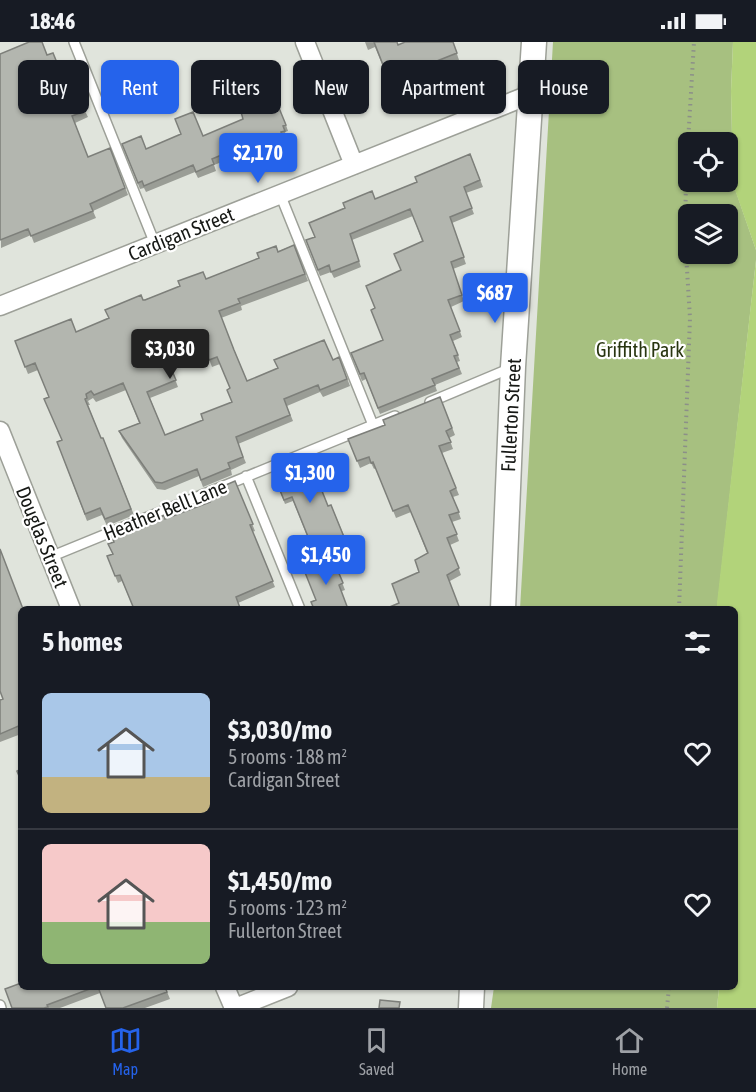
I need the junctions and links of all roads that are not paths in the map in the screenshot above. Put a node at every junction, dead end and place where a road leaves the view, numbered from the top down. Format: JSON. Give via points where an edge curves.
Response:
{"nodes":[{"id":1,"x":74,"y":42,"type":"edge"},
{"id":2,"x":305,"y":42,"type":"edge"},
{"id":3,"x":534,"y":42,"type":"edge"},
{"id":4,"x":532,"y":60,"type":"edge"},
{"id":5,"x":518,"y":99,"type":"edge"},
{"id":6,"x":528,"y":114,"type":"edge"},
{"id":7,"x":354,"y":165,"type":"junction"},
{"id":8,"x":280,"y":194,"type":"junction"},
{"id":9,"x":155,"y":244,"type":"junction"},
{"id":10,"x":0,"y":306,"type":"edge"},
{"id":11,"x":513,"y":367,"type":"junction"},
{"id":12,"x":416,"y":407,"type":"edge"},
{"id":13,"x":406,"y":411,"type":"edge"},
{"id":14,"x":373,"y":424,"type":"junction"},
{"id":15,"x":0,"y":431,"type":"edge"},
{"id":16,"x":246,"y":476,"type":"junction"},
{"id":17,"x":50,"y":557,"type":"junction"},
{"id":18,"x":70,"y":606,"type":"edge"},
{"id":19,"x":299,"y":606,"type":"edge"},
{"id":20,"x":503,"y":606,"type":"edge"},
{"id":21,"x":226,"y":990,"type":"edge"},
{"id":22,"x":280,"y":990,"type":"edge"},
{"id":23,"x":472,"y":990,"type":"edge"},
{"id":24,"x":234,"y":1008,"type":"edge"},
{"id":25,"x":471,"y":1008,"type":"edge"}],
"edges":[{"from":1,"to":9,"type":"lane"},
{"from":2,"to":7,"type":"street"},
{"from":3,"to":4,"type":"main road","name":"Fullerton Street"},
{"from":5,"to":7,"type":"street","name":"Cardigan Street"},
{"from":6,"to":11,"type":"main road","name":"Fullerton Street"},
{"from":7,"to":8,"type":"street","name":"Cardigan Street"},
{"from":8,"to":9,"type":"street","name":"Cardigan Street"},
{"from":8,"to":14,"type":"lane"},
{"from":9,"to":10,"type":"street","name":"Cardigan Street"},
{"from":11,"to":12,"type":"lane"},
{"from":11,"to":20,"type":"main road","name":"Fullerton Street"},
{"from":13,"to":14,"type":"lane","name":"Heather Bell Lane"},
{"from":14,"to":16,"type":"lane","name":"Heather Bell Lane"},
{"from":15,"to":17,"type":"street","name":"Douglas Street"},
{"from":16,"to":17,"type":"lane","name":"Heather Bell Lane"},
{"from":16,"to":19,"type":"lane"},
{"from":17,"to":18,"type":"street","name":"Douglas Street"},
{"from":21,"to":24,"type":"street"},
{"from":22,"to":24,"type":"street"},
{"from":23,"to":25,"type":"main road"}]}
